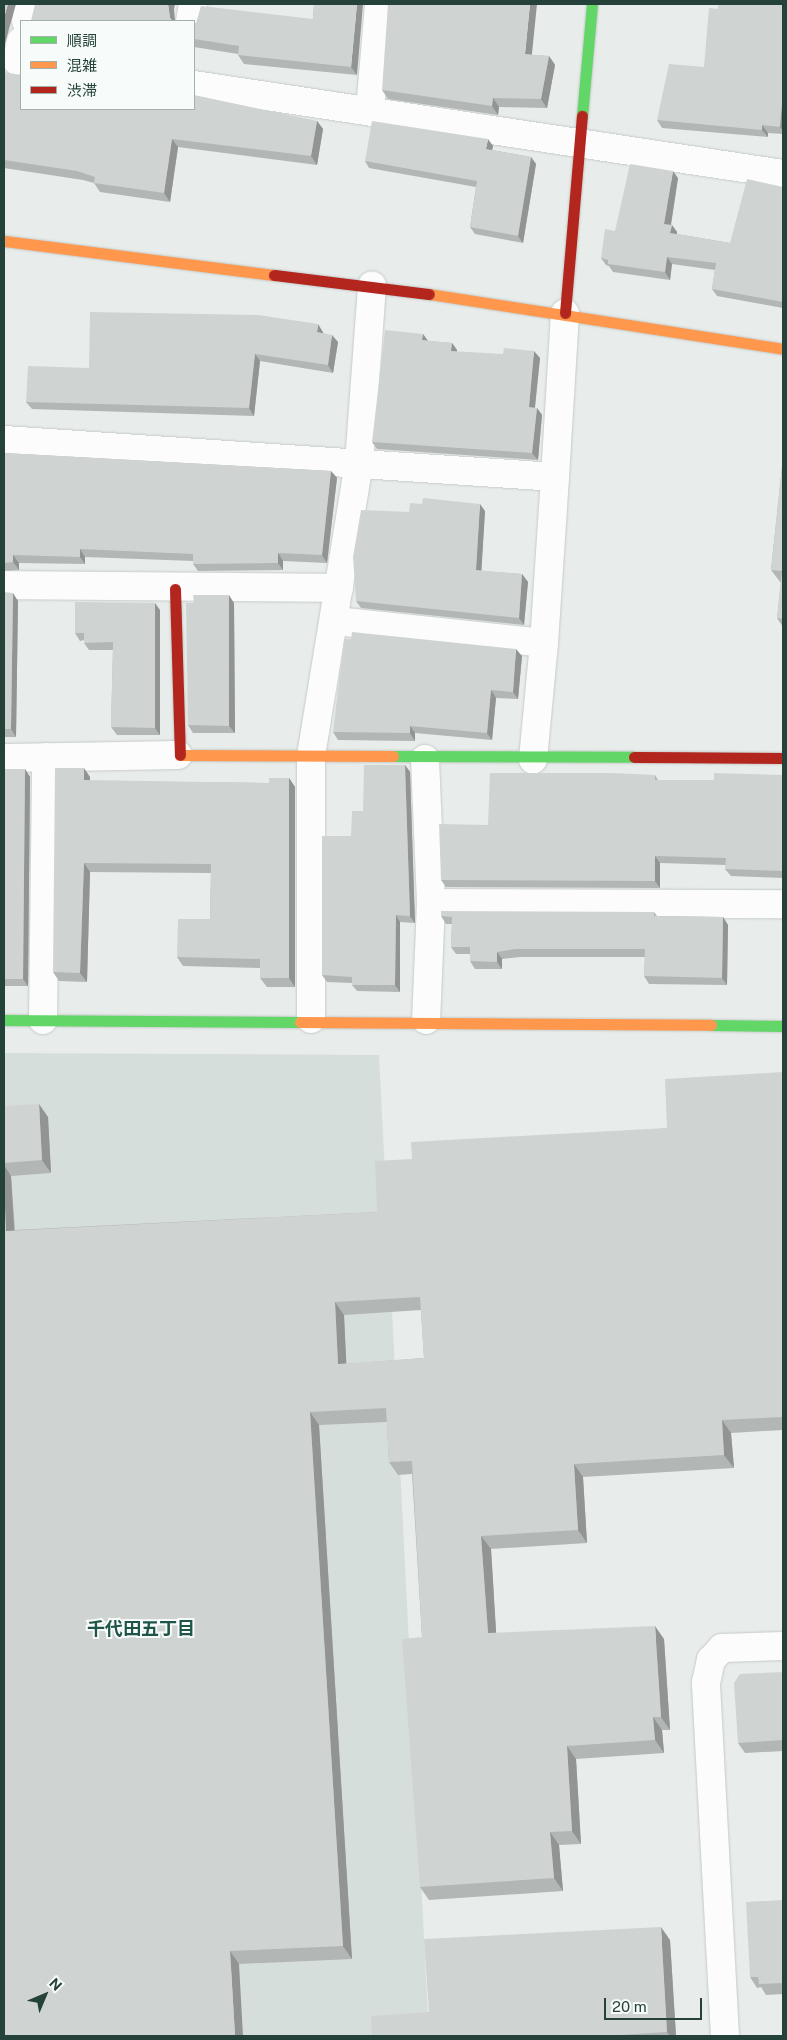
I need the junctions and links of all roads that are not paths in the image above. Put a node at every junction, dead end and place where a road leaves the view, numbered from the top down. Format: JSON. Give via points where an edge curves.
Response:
{"nodes":[{"id":1,"x":30,"y":4,"type":"edge"},
{"id":2,"x":193,"y":4,"type":"edge"},
{"id":3,"x":379,"y":4,"type":"edge"},
{"id":4,"x":592,"y":4,"type":"edge"},
{"id":5,"x":26,"y":20,"type":"edge"},
{"id":6,"x":190,"y":20,"type":"edge"},
{"id":7,"x":195,"y":85,"type":"edge"},
{"id":8,"x":370,"y":110,"type":"junction"},
{"id":9,"x":579,"y":142,"type":"junction"},
{"id":10,"x":783,"y":174,"type":"edge"},
{"id":11,"x":4,"y":241,"type":"edge"},
{"id":12,"x":372,"y":285,"type":"junction"},
{"id":13,"x":565,"y":313,"type":"junction"},
{"id":14,"x":783,"y":349,"type":"edge"},
{"id":15,"x":4,"y":440,"type":"edge"},
{"id":16,"x":359,"y":464,"type":"junction"},
{"id":17,"x":555,"y":477,"type":"junction"},
{"id":18,"x":4,"y":585,"type":"edge"},
{"id":19,"x":339,"y":588,"type":"junction"},
{"id":20,"x":175,"y":589,"type":"junction"},
{"id":21,"x":335,"y":621,"type":"junction"},
{"id":22,"x":544,"y":643,"type":"junction"},
{"id":23,"x":178,"y":755,"type":"junction"},
{"id":24,"x":311,"y":756,"type":"junction"},
{"id":25,"x":46,"y":757,"type":"junction"},
{"id":26,"x":4,"y":758,"type":"edge"},
{"id":27,"x":783,"y":758,"type":"edge"},
{"id":28,"x":425,"y":759,"type":"junction"},
{"id":29,"x":533,"y":759,"type":"junction"},
{"id":30,"x":430,"y":903,"type":"junction"},
{"id":31,"x":783,"y":904,"type":"edge"},
{"id":32,"x":311,"y":1019,"type":"junction"},
{"id":33,"x":4,"y":1020,"type":"edge"},
{"id":34,"x":42,"y":1020,"type":"junction"},
{"id":35,"x":426,"y":1020,"type":"junction"},
{"id":36,"x":783,"y":1026,"type":"edge"},
{"id":37,"x":783,"y":1646,"type":"edge"},
{"id":38,"x":725,"y":2036,"type":"edge"}],
"edges":[{"from":1,"to":5,"type":"street"},
{"from":2,"to":6,"type":"street"},
{"from":3,"to":8,"type":"street"},
{"from":4,"to":9,"type":"street"},
{"from":7,"to":8,"type":"street"},
{"from":8,"to":9,"type":"street"},
{"from":9,"to":10,"type":"street"},
{"from":9,"to":13,"type":"street"},
{"from":11,"to":12,"type":"street","via":[[130,260]]},
{"from":12,"to":13,"type":"street"},
{"from":12,"to":16,"type":"street"},
{"from":13,"to":14,"type":"street"},
{"from":13,"to":17,"type":"street"},
{"from":15,"to":16,"type":"street"},
{"from":16,"to":17,"type":"street"},
{"from":16,"to":19,"type":"street"},
{"from":17,"to":22,"type":"street"},
{"from":18,"to":20,"type":"street"},
{"from":19,"to":20,"type":"street"},
{"from":19,"to":21,"type":"street"},
{"from":20,"to":23,"type":"street"},
{"from":21,"to":22,"type":"street"},
{"from":21,"to":24,"type":"street"},
{"from":22,"to":29,"type":"street"},
{"from":23,"to":24,"type":"street"},
{"from":23,"to":25,"type":"street"},
{"from":24,"to":28,"type":"street"},
{"from":24,"to":32,"type":"street"},
{"from":25,"to":26,"type":"street"},
{"from":25,"to":34,"type":"street"},
{"from":27,"to":29,"type":"street"},
{"from":28,"to":29,"type":"street"},
{"from":28,"to":30,"type":"street"},
{"from":30,"to":31,"type":"street"},
{"from":30,"to":35,"type":"street"},
{"from":32,"to":34,"type":"street"},
{"from":32,"to":35,"type":"street"},
{"from":33,"to":34,"type":"street"},
{"from":35,"to":36,"type":"street"},
{"from":37,"to":38,"type":"street","via":[[722,1648],[711,1660],[706,1683]]}]}
